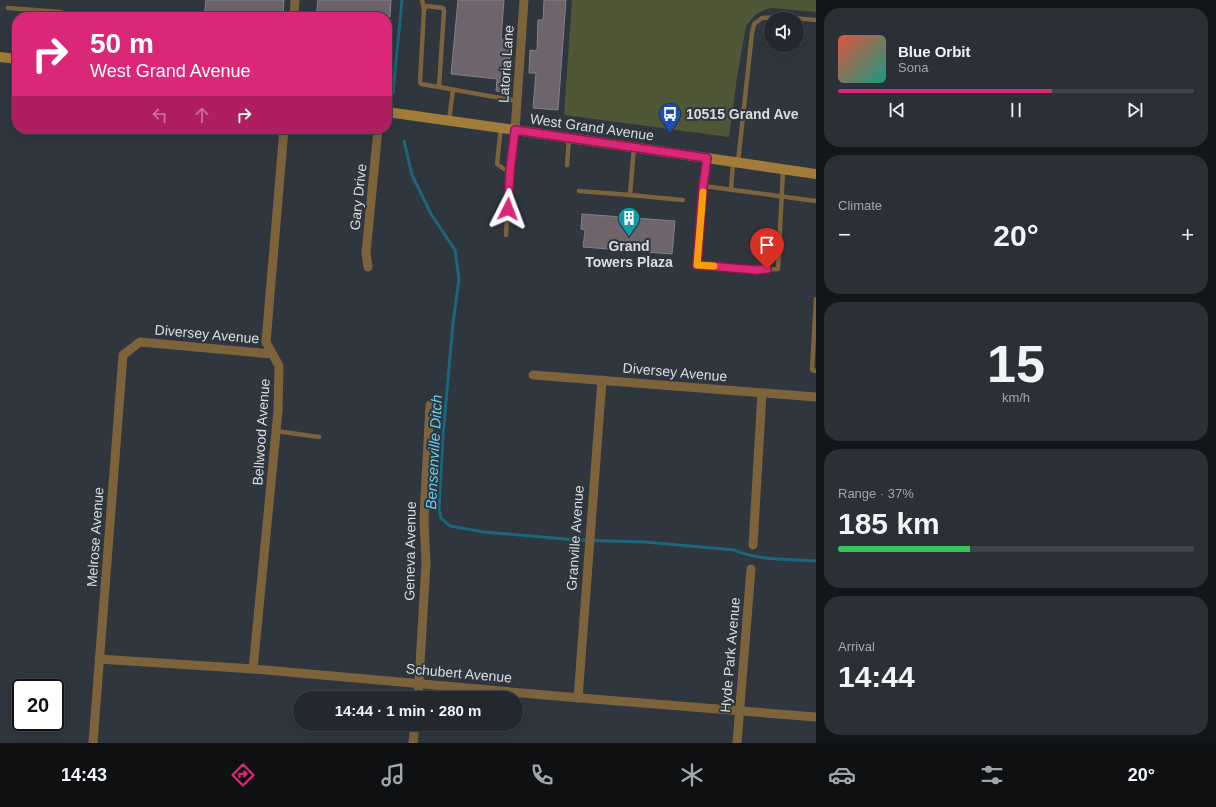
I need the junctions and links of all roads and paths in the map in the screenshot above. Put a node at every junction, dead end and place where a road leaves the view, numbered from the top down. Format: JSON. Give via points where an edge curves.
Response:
{"nodes":[{"id":1,"x":296,"y":0,"type":"edge"},
{"id":2,"x":422,"y":0,"type":"edge"},
{"id":3,"x":524,"y":0,"type":"edge"},
{"id":4,"x":8,"y":8,"type":"dead end"},
{"id":5,"x":424,"y":9,"type":"junction"},
{"id":6,"x":61,"y":12,"type":"edge"},
{"id":7,"x":295,"y":12,"type":"edge"},
{"id":8,"x":816,"y":20,"type":"edge"},
{"id":9,"x":0,"y":57,"type":"edge"},
{"id":10,"x":12,"y":58,"type":"edge"},
{"id":11,"x":439,"y":88,"type":"junction"},
{"id":12,"x":453,"y":90,"type":"junction"},
{"id":13,"x":517,"y":101,"type":"junction"},
{"id":14,"x":392,"y":113,"type":"edge"},
{"id":15,"x":449,"y":120,"type":"junction"},
{"id":16,"x":500,"y":128,"type":"junction"},
{"id":17,"x":515,"y":130,"type":"junction"},
{"id":18,"x":284,"y":134,"type":"edge"},
{"id":19,"x":378,"y":134,"type":"edge"},
{"id":20,"x":569,"y":138,"type":"junction"},
{"id":21,"x":634,"y":147,"type":"junction"},
{"id":22,"x":707,"y":158,"type":"junction"},
{"id":23,"x":736,"y":162,"type":"junction"},
{"id":24,"x":567,"y":165,"type":"dead end"},
{"id":25,"x":784,"y":169,"type":"junction"},
{"id":26,"x":510,"y":170,"type":"junction"},
{"id":27,"x":816,"y":174,"type":"edge"},
{"id":28,"x":703,"y":186,"type":"junction"},
{"id":29,"x":731,"y":190,"type":"junction"},
{"id":30,"x":579,"y":191,"type":"dead end"},
{"id":31,"x":630,"y":195,"type":"junction"},
{"id":32,"x":782,"y":197,"type":"junction"},
{"id":33,"x":683,"y":200,"type":"dead end"},
{"id":34,"x":816,"y":201,"type":"edge"},
{"id":35,"x":506,"y":235,"type":"dead end"},
{"id":36,"x":368,"y":267,"type":"dead end"},
{"id":37,"x":816,"y":299,"type":"edge"},
{"id":38,"x":140,"y":342,"type":"joint"},
{"id":39,"x":272,"y":354,"type":"junction"},
{"id":40,"x":814,"y":370,"type":"edge"},
{"id":41,"x":533,"y":375,"type":"dead end"},
{"id":42,"x":602,"y":380,"type":"junction"},
{"id":43,"x":762,"y":393,"type":"junction"},
{"id":44,"x":816,"y":397,"type":"edge"},
{"id":45,"x":430,"y":405,"type":"dead end"},
{"id":46,"x":276,"y":431,"type":"junction"},
{"id":47,"x":319,"y":437,"type":"dead end"},
{"id":48,"x":753,"y":545,"type":"dead end"},
{"id":49,"x":751,"y":569,"type":"dead end"},
{"id":50,"x":99,"y":659,"type":"junction"},
{"id":51,"x":253,"y":668,"type":"junction"},
{"id":52,"x":419,"y":684,"type":"junction"},
{"id":53,"x":418,"y":691,"type":"edge"},
{"id":54,"x":578,"y":698,"type":"junction"},
{"id":55,"x":740,"y":710,"type":"junction"},
{"id":56,"x":816,"y":717,"type":"edge"},
{"id":57,"x":414,"y":731,"type":"edge"},
{"id":58,"x":93,"y":743,"type":"edge"},
{"id":59,"x":413,"y":743,"type":"edge"},
{"id":60,"x":737,"y":743,"type":"edge"}],
"edges":[{"from":1,"to":7,"type":"street"},
{"from":2,"to":5,"type":"lane"},
{"from":3,"to":13,"type":"street","name":"Latoria Lane"},
{"from":4,"to":6,"type":"lane"},
{"from":5,"to":11,"type":"lane","via":[[420,82]]},
{"from":5,"to":11,"type":"lane","via":[[427,6],[443,8],[444,11]]},
{"from":8,"to":23,"type":"lane","via":[[762,18],[754,24]]},
{"from":9,"to":10,"type":"main road"},
{"from":11,"to":12,"type":"lane"},
{"from":12,"to":13,"type":"lane"},
{"from":12,"to":15,"type":"lane"},
{"from":13,"to":17,"type":"street","name":"Latoria Lane"},
{"from":14,"to":15,"type":"main road","name":"West Grand Avenue"},
{"from":15,"to":16,"type":"main road","name":"West Grand Avenue"},
{"from":16,"to":17,"type":"main road","name":"West Grand Avenue"},
{"from":16,"to":26,"type":"lane","via":[[498,164]]},
{"from":17,"to":20,"type":"main road","name":"West Grand Avenue"},
{"from":17,"to":26,"type":"lane"},
{"from":18,"to":39,"type":"street","name":"Bellwood Avenue","via":[[266,342]]},
{"from":19,"to":36,"type":"street","name":"Gary Drive","via":[[366,253]]},
{"from":20,"to":21,"type":"main road","name":"West Grand Avenue"},
{"from":20,"to":24,"type":"lane"},
{"from":21,"to":22,"type":"main road","name":"West Grand Avenue"},
{"from":21,"to":31,"type":"lane"},
{"from":22,"to":23,"type":"main road","name":"West Grand Avenue"},
{"from":22,"to":28,"type":"lane"},
{"from":23,"to":25,"type":"main road","name":"West Grand Avenue"},
{"from":23,"to":29,"type":"lane"},
{"from":25,"to":27,"type":"main road","name":"West Grand Avenue"},
{"from":25,"to":32,"type":"lane"},
{"from":26,"to":35,"type":"lane"},
{"from":28,"to":29,"type":"lane"},
{"from":28,"to":32,"type":"lane","via":[[697,265],[756,270],[778,269]]},
{"from":29,"to":32,"type":"lane"},
{"from":30,"to":31,"type":"lane"},
{"from":31,"to":33,"type":"lane"},
{"from":32,"to":34,"type":"lane"},
{"from":37,"to":40,"type":"lane"},
{"from":38,"to":39,"type":"street","name":"Diversey Avenue"},
{"from":38,"to":50,"type":"street","name":"Melrose Avenue","via":[[123,355]]},
{"from":39,"to":46,"type":"street","name":"Bellwood Avenue","via":[[279,366]]},
{"from":41,"to":42,"type":"street","name":"Diversey Avenue"},
{"from":42,"to":43,"type":"street","name":"Diversey Avenue"},
{"from":42,"to":54,"type":"street","name":"Granville Avenue"},
{"from":43,"to":44,"type":"street","name":"Diversey Avenue"},
{"from":43,"to":48,"type":"street"},
{"from":45,"to":52,"type":"street","name":"Geneva Avenue","via":[[424,503],[426,563]]},
{"from":46,"to":47,"type":"lane"},
{"from":46,"to":51,"type":"street","name":"Bellwood Avenue"},
{"from":49,"to":55,"type":"street","name":"Hyde Park Avenue"},
{"from":50,"to":51,"type":"street","name":"Schubert Avenue"},
{"from":50,"to":58,"type":"street","name":"Melrose Avenue"},
{"from":51,"to":52,"type":"street","name":"Schubert Avenue"},
{"from":52,"to":53,"type":"street","name":"Geneva Avenue"},
{"from":52,"to":54,"type":"street","name":"Schubert Avenue"},
{"from":54,"to":55,"type":"street","name":"Schubert Avenue"},
{"from":55,"to":56,"type":"street","name":"Schubert Avenue"},
{"from":55,"to":60,"type":"street","name":"Hyde Park Avenue"},
{"from":57,"to":59,"type":"street"}]}
